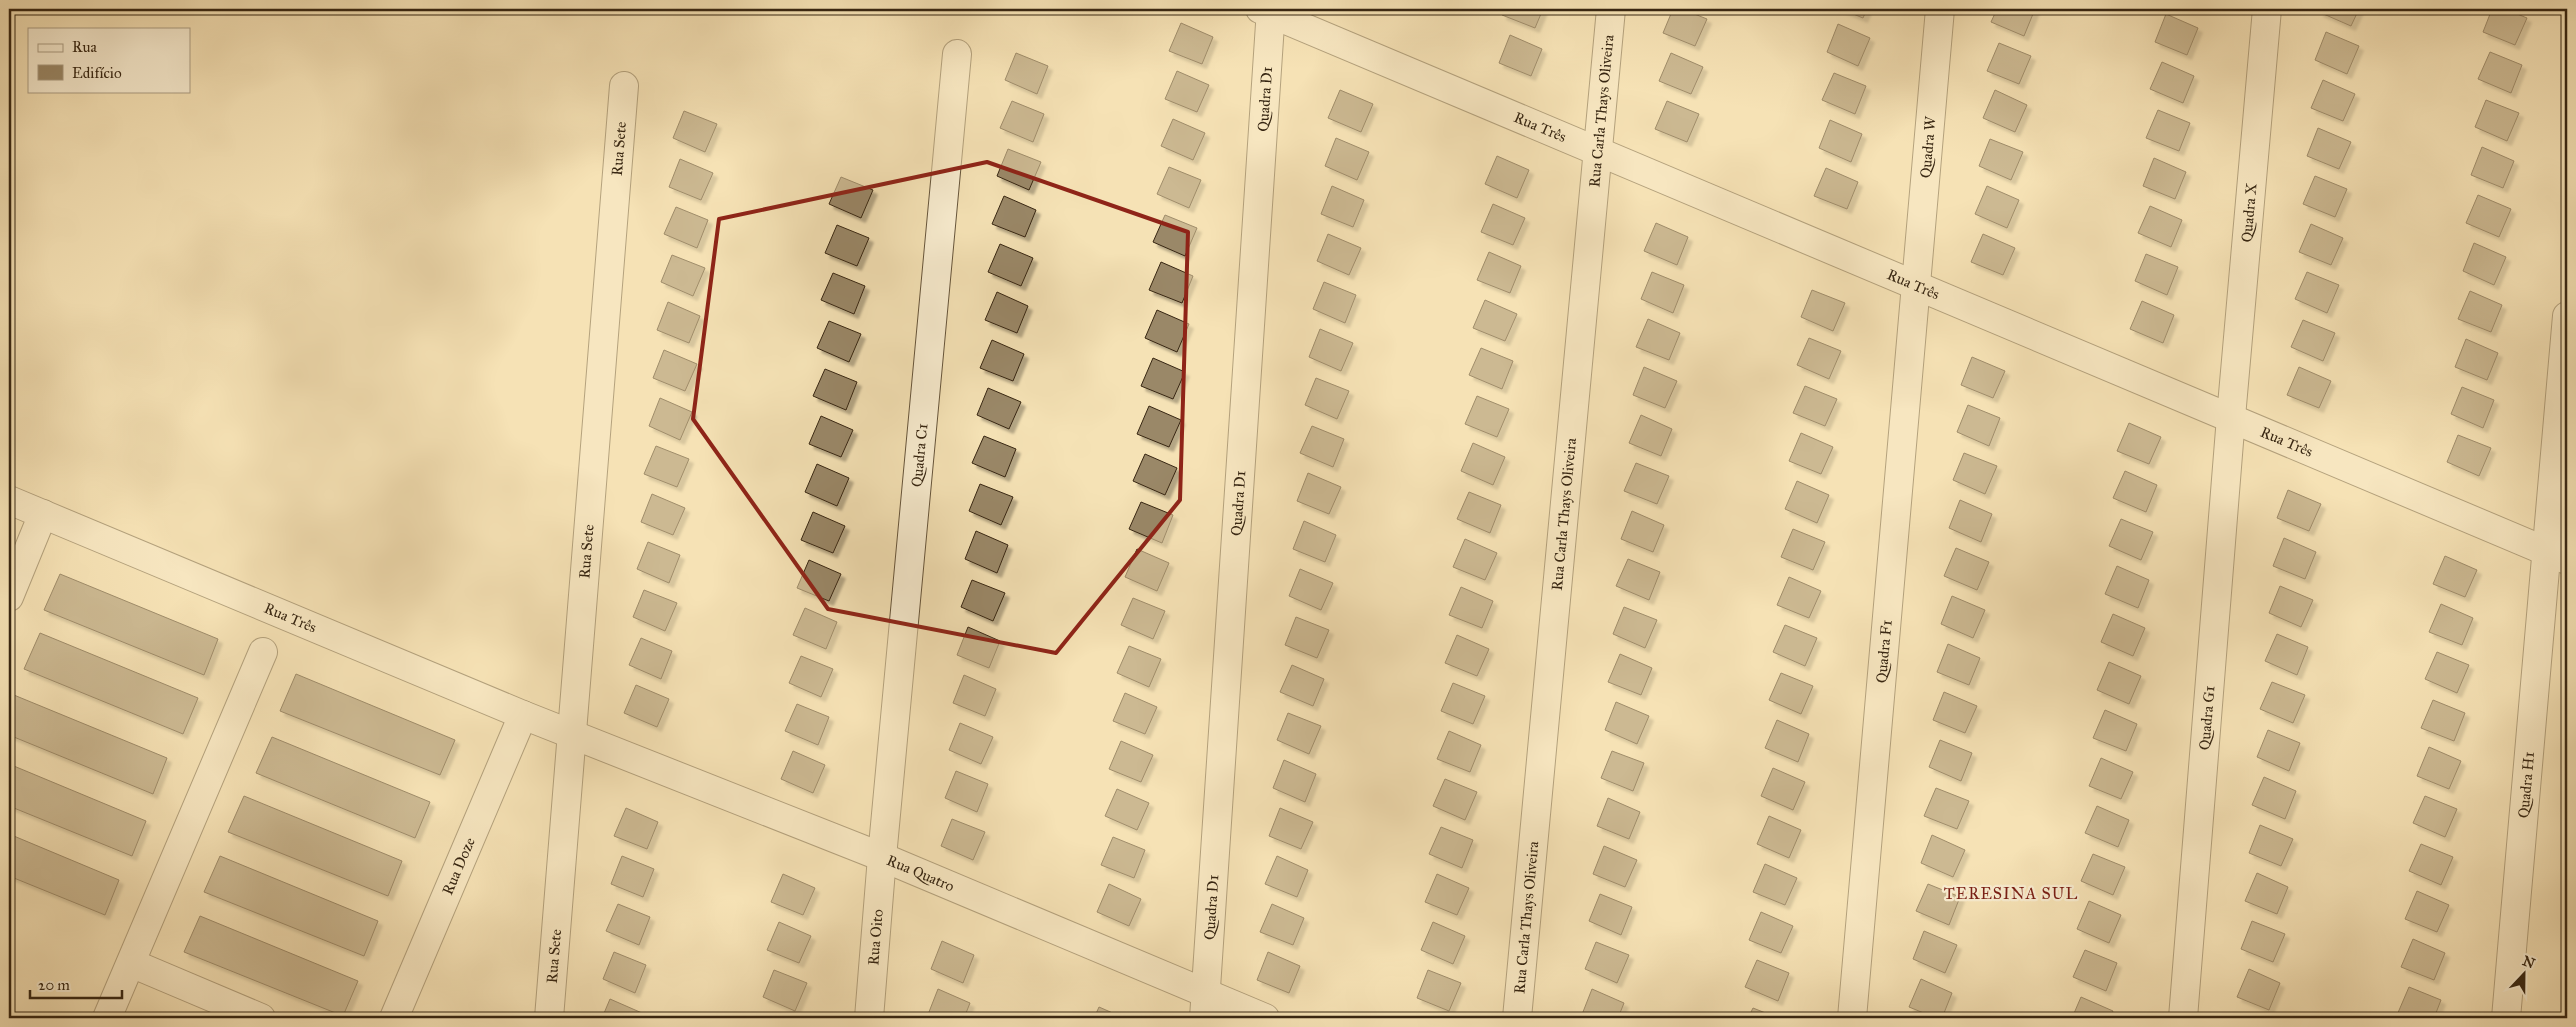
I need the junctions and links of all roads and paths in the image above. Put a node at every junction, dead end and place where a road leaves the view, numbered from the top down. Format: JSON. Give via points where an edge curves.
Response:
{"nodes":[{"id":1,"x":1611,"y":9,"type":"edge"},
{"id":2,"x":1940,"y":9,"type":"edge"},
{"id":3,"x":2267,"y":9,"type":"edge"},
{"id":4,"x":1267,"y":10,"type":"edge"},
{"id":5,"x":958,"y":54,"type":"dead end"},
{"id":6,"x":624,"y":86,"type":"dead end"},
{"id":7,"x":1597,"y":152,"type":"junction"},
{"id":8,"x":1916,"y":286,"type":"junction"},
{"id":9,"x":2567,"y":316,"type":"edge"},
{"id":10,"x":2231,"y":417,"type":"junction"},
{"id":11,"x":9,"y":500,"type":"edge"},
{"id":12,"x":44,"y":514,"type":"junction"},
{"id":13,"x":2557,"y":556,"type":"edge"},
{"id":14,"x":9,"y":597,"type":"edge"},
{"id":15,"x":263,"y":652,"type":"dead end"},
{"id":16,"x":522,"y":715,"type":"junction"},
{"id":17,"x":572,"y":735,"type":"junction"},
{"id":18,"x":882,"y":857,"type":"junction"},
{"id":19,"x":131,"y":963,"type":"junction"},
{"id":20,"x":1205,"y":1006,"type":"edge"},
{"id":21,"x":107,"y":1018,"type":"edge"},
{"id":22,"x":261,"y":1018,"type":"edge"},
{"id":23,"x":394,"y":1018,"type":"edge"},
{"id":24,"x":549,"y":1018,"type":"edge"},
{"id":25,"x":869,"y":1018,"type":"edge"},
{"id":26,"x":1265,"y":1018,"type":"edge"},
{"id":27,"x":1518,"y":1018,"type":"edge"},
{"id":28,"x":1852,"y":1018,"type":"edge"},
{"id":29,"x":2183,"y":1018,"type":"edge"},
{"id":30,"x":2506,"y":1018,"type":"edge"}],
"edges":[{"from":1,"to":7,"type":"street","name":"Rua Carla Thays Oliveira"},
{"from":2,"to":8,"type":"street","name":"Quadra W"},
{"from":3,"to":10,"type":"street","name":"Quadra X"},
{"from":4,"to":7,"type":"street","name":"Rua Três"},
{"from":4,"to":20,"type":"street","name":"Quadra D1"},
{"from":5,"to":18,"type":"street","name":"Quadra C1"},
{"from":6,"to":17,"type":"street","name":"Rua Sete"},
{"from":7,"to":8,"type":"street","name":"Rua Três"},
{"from":7,"to":27,"type":"street","name":"Rua Carla Thays Oliveira"},
{"from":8,"to":10,"type":"street","name":"Rua Três"},
{"from":8,"to":28,"type":"street","name":"Quadra F1"},
{"from":9,"to":13,"type":"street","name":"Quadra H1"},
{"from":10,"to":13,"type":"street","name":"Rua Três"},
{"from":10,"to":29,"type":"street","name":"Quadra G1"},
{"from":11,"to":12,"type":"street","name":"Rua Três"},
{"from":12,"to":14,"type":"street"},
{"from":12,"to":16,"type":"street","name":"Rua Três"},
{"from":13,"to":30,"type":"street","name":"Quadra H1"},
{"from":15,"to":19,"type":"street"},
{"from":16,"to":17,"type":"street","name":"Rua Três"},
{"from":16,"to":23,"type":"street","name":"Rua Doze"},
{"from":17,"to":18,"type":"street","name":"Rua Quatro"},
{"from":17,"to":24,"type":"street","name":"Rua Sete"},
{"from":18,"to":20,"type":"street","name":"Rua Quatro"},
{"from":18,"to":25,"type":"street","name":"Rua Oito"},
{"from":19,"to":21,"type":"street"},
{"from":19,"to":22,"type":"street"},
{"from":20,"to":26,"type":"street","name":"Rua Quatro"}]}
